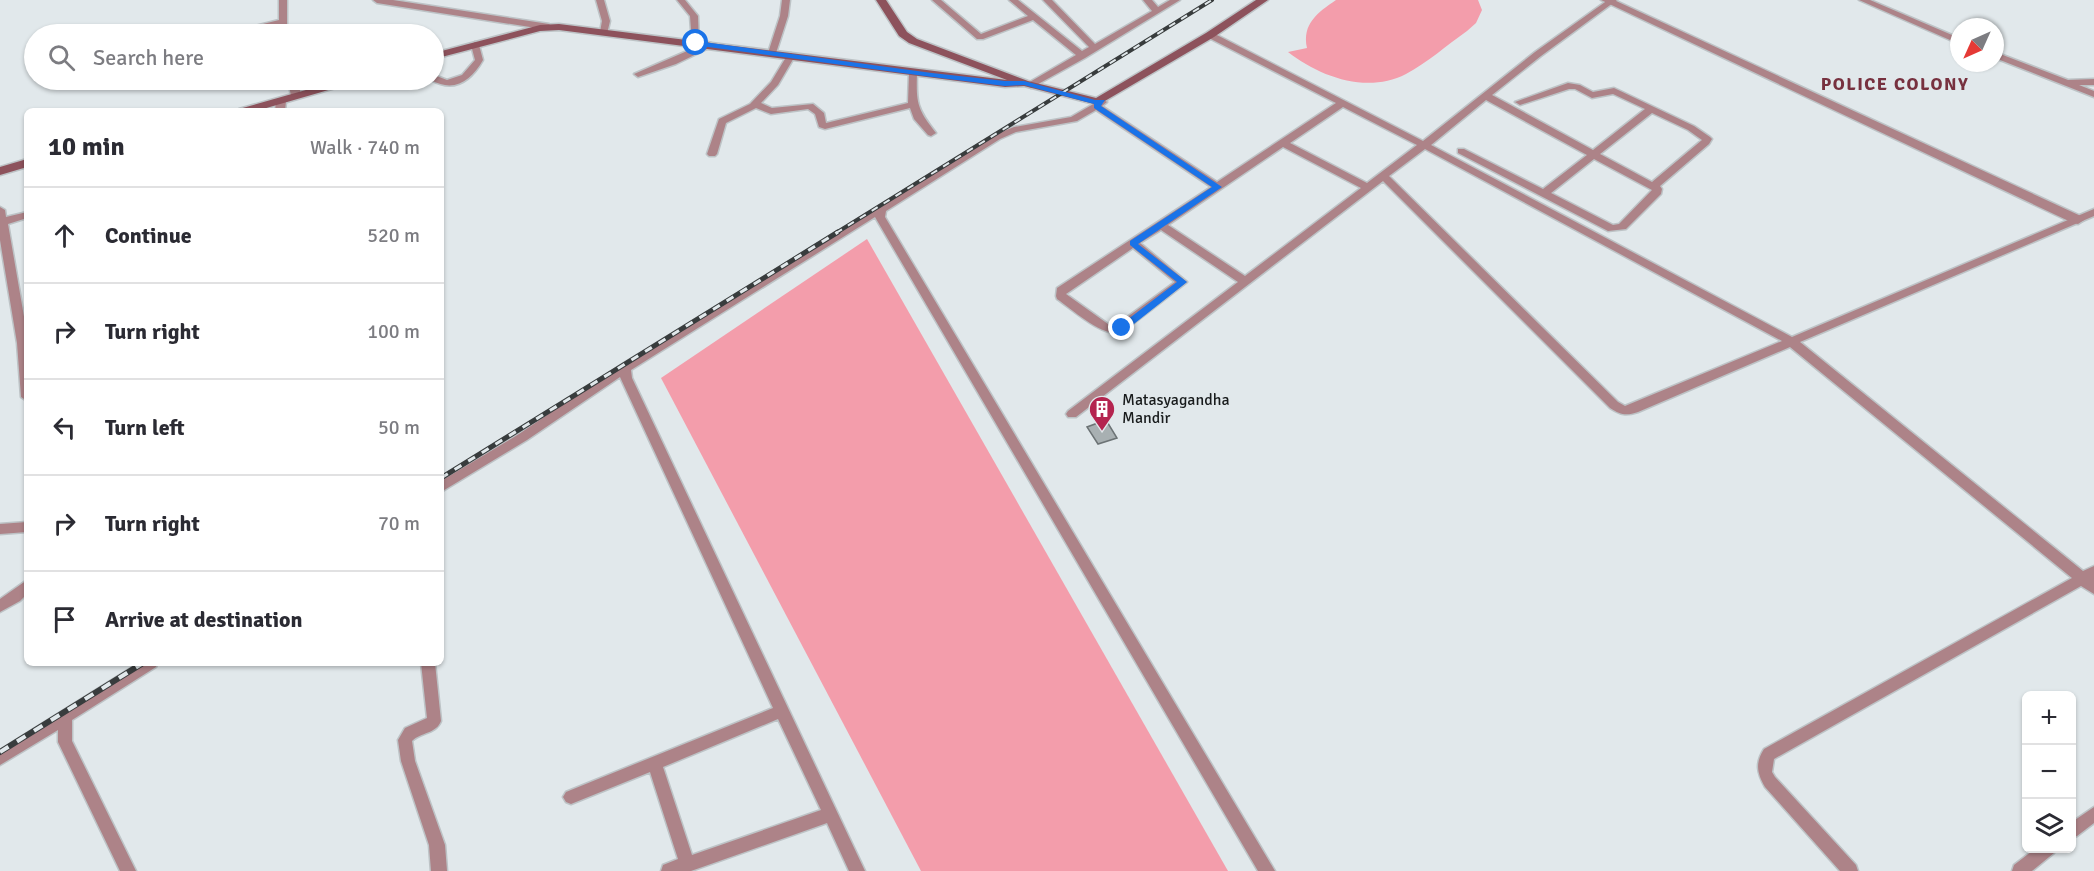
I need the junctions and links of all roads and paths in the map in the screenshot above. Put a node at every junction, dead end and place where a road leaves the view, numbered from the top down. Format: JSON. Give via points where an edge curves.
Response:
{"nodes":[{"id":1,"x":284,"y":0,"type":"edge"},
{"id":2,"x":377,"y":0,"type":"edge"},
{"id":3,"x":600,"y":0,"type":"edge"},
{"id":4,"x":681,"y":0,"type":"edge"},
{"id":5,"x":786,"y":0,"type":"edge"},
{"id":6,"x":881,"y":0,"type":"edge"},
{"id":7,"x":936,"y":0,"type":"edge"},
{"id":8,"x":1013,"y":0,"type":"edge"},
{"id":9,"x":1047,"y":0,"type":"edge"},
{"id":10,"x":1147,"y":0,"type":"edge"},
{"id":11,"x":1176,"y":0,"type":"edge"},
{"id":12,"x":1263,"y":0,"type":"edge"},
{"id":13,"x":1863,"y":0,"type":"edge"},
{"id":14,"x":453,"y":1,"type":"edge"},
{"id":15,"x":1610,"y":1,"type":"edge"},
{"id":16,"x":451,"y":11,"type":"junction"},
{"id":17,"x":1157,"y":11,"type":"junction"},
{"id":18,"x":1034,"y":17,"type":"junction"},
{"id":19,"x":283,"y":22,"type":"joint"},
{"id":20,"x":275,"y":24,"type":"edge"},
{"id":21,"x":549,"y":27,"type":"junction"},
{"id":22,"x":604,"y":32,"type":"junction"},
{"id":23,"x":1210,"y":35,"type":"junction"},
{"id":24,"x":1950,"y":37,"type":"edge"},
{"id":25,"x":702,"y":44,"type":"junction"},
{"id":26,"x":475,"y":45,"type":"junction"},
{"id":27,"x":1095,"y":48,"type":"junction"},
{"id":28,"x":444,"y":53,"type":"edge"},
{"id":29,"x":772,"y":53,"type":"junction"},
{"id":30,"x":791,"y":56,"type":"junction"},
{"id":31,"x":1082,"y":56,"type":"junction"},
{"id":32,"x":2004,"y":59,"type":"edge"},
{"id":33,"x":913,"y":73,"type":"junction"},
{"id":34,"x":638,"y":74,"type":"dead end"},
{"id":35,"x":2050,"y":77,"type":"junction"},
{"id":36,"x":2094,"y":82,"type":"edge"},
{"id":37,"x":444,"y":83,"type":"edge"},
{"id":38,"x":1028,"y":84,"type":"junction"},
{"id":39,"x":295,"y":90,"type":"edge"},
{"id":40,"x":317,"y":90,"type":"edge"},
{"id":41,"x":2094,"y":94,"type":"edge"},
{"id":42,"x":296,"y":96,"type":"junction"},
{"id":43,"x":1486,"y":96,"type":"junction"},
{"id":44,"x":1520,"y":102,"type":"dead end"},
{"id":45,"x":1343,"y":103,"type":"junction"},
{"id":46,"x":755,"y":104,"type":"junction"},
{"id":47,"x":1099,"y":104,"type":"junction"},
{"id":48,"x":912,"y":105,"type":"junction"},
{"id":49,"x":280,"y":106,"type":"edge"},
{"id":50,"x":1651,"y":109,"type":"junction"},
{"id":51,"x":931,"y":133,"type":"dead end"},
{"id":52,"x":1283,"y":143,"type":"junction"},
{"id":53,"x":1424,"y":145,"type":"junction"},
{"id":54,"x":1461,"y":151,"type":"dead end"},
{"id":55,"x":1592,"y":153,"type":"junction"},
{"id":56,"x":712,"y":154,"type":"dead end"},
{"id":57,"x":24,"y":164,"type":"edge"},
{"id":58,"x":0,"y":171,"type":"edge"},
{"id":59,"x":1383,"y":176,"type":"junction"},
{"id":60,"x":1218,"y":187,"type":"junction"},
{"id":61,"x":1653,"y":187,"type":"junction"},
{"id":62,"x":1368,"y":188,"type":"junction"},
{"id":63,"x":1544,"y":194,"type":"junction"},
{"id":64,"x":881,"y":209,"type":"junction"},
{"id":65,"x":0,"y":210,"type":"edge"},
{"id":66,"x":2094,"y":212,"type":"edge"},
{"id":67,"x":24,"y":216,"type":"edge"},
{"id":68,"x":2078,"y":220,"type":"junction"},
{"id":69,"x":2,"y":222,"type":"junction"},
{"id":70,"x":1161,"y":225,"type":"junction"},
{"id":71,"x":1133,"y":243,"type":"junction"},
{"id":72,"x":1245,"y":281,"type":"junction"},
{"id":73,"x":1791,"y":341,"type":"junction"},
{"id":74,"x":24,"y":355,"type":"edge"},
{"id":75,"x":625,"y":368,"type":"junction"},
{"id":76,"x":1072,"y":414,"type":"dead end"},
{"id":77,"x":444,"y":485,"type":"edge"},
{"id":78,"x":24,"y":527,"type":"edge"},
{"id":79,"x":0,"y":529,"type":"edge"},
{"id":80,"x":2088,"y":575,"type":"edge"},
{"id":81,"x":2094,"y":588,"type":"edge"},
{"id":82,"x":24,"y":589,"type":"edge"},
{"id":83,"x":0,"y":606,"type":"edge"},
{"id":84,"x":146,"y":666,"type":"edge"},
{"id":85,"x":428,"y":666,"type":"edge"},
{"id":86,"x":782,"y":711,"type":"junction"},
{"id":87,"x":65,"y":716,"type":"junction"},
{"id":88,"x":0,"y":758,"type":"edge"},
{"id":89,"x":654,"y":763,"type":"junction"},
{"id":90,"x":571,"y":797,"type":"dead end"},
{"id":91,"x":830,"y":814,"type":"junction"},
{"id":92,"x":2094,"y":814,"type":"edge"},
{"id":93,"x":2076,"y":828,"type":"edge"},
{"id":94,"x":2044,"y":853,"type":"edge"},
{"id":95,"x":685,"y":865,"type":"junction"},
{"id":96,"x":128,"y":871,"type":"edge"},
{"id":97,"x":439,"y":871,"type":"edge"},
{"id":98,"x":669,"y":871,"type":"edge"},
{"id":99,"x":857,"y":871,"type":"edge"},
{"id":100,"x":1267,"y":871,"type":"edge"},
{"id":101,"x":1850,"y":871,"type":"edge"},
{"id":102,"x":2020,"y":871,"type":"edge"}],
"edges":[{"from":1,"to":19,"type":"street"},
{"from":2,"to":16,"type":"street"},
{"from":3,"to":22,"type":"street","via":[[606,21]]},
{"from":4,"to":25,"type":"street","via":[[694,15]]},
{"from":5,"to":29,"type":"street"},
{"from":6,"to":38,"type":"main road","via":[[903,34],[913,41]]},
{"from":7,"to":18,"type":"street","via":[[980,37]]},
{"from":8,"to":18,"type":"street"},
{"from":9,"to":27,"type":"street"},
{"from":10,"to":17,"type":"street"},
{"from":11,"to":17,"type":"street"},
{"from":12,"to":23,"type":"main road"},
{"from":13,"to":24,"type":"street"},
{"from":14,"to":16,"type":"street"},
{"from":15,"to":43,"type":"street"},
{"from":15,"to":68,"type":"street"},
{"from":16,"to":21,"type":"street"},
{"from":17,"to":27,"type":"street"},
{"from":18,"to":31,"type":"street"},
{"from":19,"to":20,"type":"street"},
{"from":21,"to":22,"type":"main road"},
{"from":21,"to":26,"type":"main road"},
{"from":22,"to":25,"type":"main road"},
{"from":23,"to":45,"type":"street"},
{"from":23,"to":47,"type":"main road"},
{"from":25,"to":29,"type":"main road"},
{"from":25,"to":34,"type":"street","via":[[673,62]]},
{"from":26,"to":28,"type":"main road"},
{"from":26,"to":37,"type":"street","via":[[479,60],[467,78]]},
{"from":27,"to":31,"type":"street"},
{"from":29,"to":30,"type":"main road"},
{"from":30,"to":33,"type":"main road"},
{"from":30,"to":46,"type":"street","via":[[775,83]]},
{"from":31,"to":38,"type":"street"},
{"from":32,"to":35,"type":"street"},
{"from":33,"to":38,"type":"main road"},
{"from":33,"to":48,"type":"street"},
{"from":35,"to":36,"type":"street","via":[[2075,83]]},
{"from":35,"to":41,"type":"street"},
{"from":38,"to":47,"type":"main road"},
{"from":39,"to":42,"type":"street"},
{"from":40,"to":42,"type":"main road"},
{"from":42,"to":49,"type":"main road"},
{"from":43,"to":53,"type":"street"},
{"from":43,"to":55,"type":"street"},
{"from":44,"to":50,"type":"street","via":[[1574,86],[1592,94],[1614,92]]},
{"from":45,"to":52,"type":"street"},
{"from":45,"to":53,"type":"street"},
{"from":46,"to":48,"type":"street","via":[[771,111],[810,106],[825,126]]},
{"from":46,"to":56,"type":"street","via":[[724,120]]},
{"from":47,"to":60,"type":"street"},
{"from":47,"to":64,"type":"street","via":[[1062,123],[1005,134]]},
{"from":48,"to":51,"type":"street","via":[[917,118]]},
{"from":50,"to":55,"type":"street"},
{"from":50,"to":61,"type":"street","via":[[1691,128],[1708,141]]},
{"from":52,"to":60,"type":"street"},
{"from":52,"to":62,"type":"street"},
{"from":53,"to":59,"type":"street"},
{"from":53,"to":73,"type":"street"},
{"from":54,"to":63,"type":"street"},
{"from":55,"to":61,"type":"street"},
{"from":55,"to":63,"type":"street"},
{"from":57,"to":58,"type":"main road"},
{"from":59,"to":62,"type":"street"},
{"from":59,"to":73,"type":"street","via":[[1619,409],[1634,409]]},
{"from":60,"to":70,"type":"street"},
{"from":61,"to":63,"type":"street","via":[[1657,192],[1617,229]]},
{"from":62,"to":72,"type":"street"},
{"from":64,"to":75,"type":"street"},
{"from":64,"to":100,"type":"street","via":[[882,221]]},
{"from":65,"to":69,"type":"street"},
{"from":66,"to":68,"type":"street"},
{"from":67,"to":69,"type":"street"},
{"from":68,"to":73,"type":"street"},
{"from":69,"to":74,"type":"street"},
{"from":70,"to":71,"type":"street"},
{"from":70,"to":72,"type":"street"},
{"from":71,"to":71,"type":"street","via":[[1061,291],[1061,296],[1106,327],[1117,330],[1182,282]]},
{"from":72,"to":76,"type":"street"},
{"from":73,"to":80,"type":"street"},
{"from":75,"to":77,"type":"street"},
{"from":75,"to":86,"type":"street","via":[[626,378]]},
{"from":78,"to":79,"type":"street"},
{"from":80,"to":81,"type":"street"},
{"from":80,"to":101,"type":"street","via":[[1769,754],[1764,766],[1770,782]]},
{"from":82,"to":83,"type":"street"},
{"from":84,"to":87,"type":"street"},
{"from":85,"to":97,"type":"street","via":[[434,721],[410,732],[405,740],[408,761],[437,845]]},
{"from":86,"to":89,"type":"street"},
{"from":86,"to":91,"type":"street"},
{"from":87,"to":88,"type":"street"},
{"from":87,"to":96,"type":"street","via":[[64,742]]},
{"from":89,"to":90,"type":"street"},
{"from":89,"to":95,"type":"street"},
{"from":91,"to":95,"type":"street"},
{"from":91,"to":99,"type":"street"},
{"from":92,"to":93,"type":"street"},
{"from":94,"to":102,"type":"street"},
{"from":95,"to":98,"type":"street"}]}
